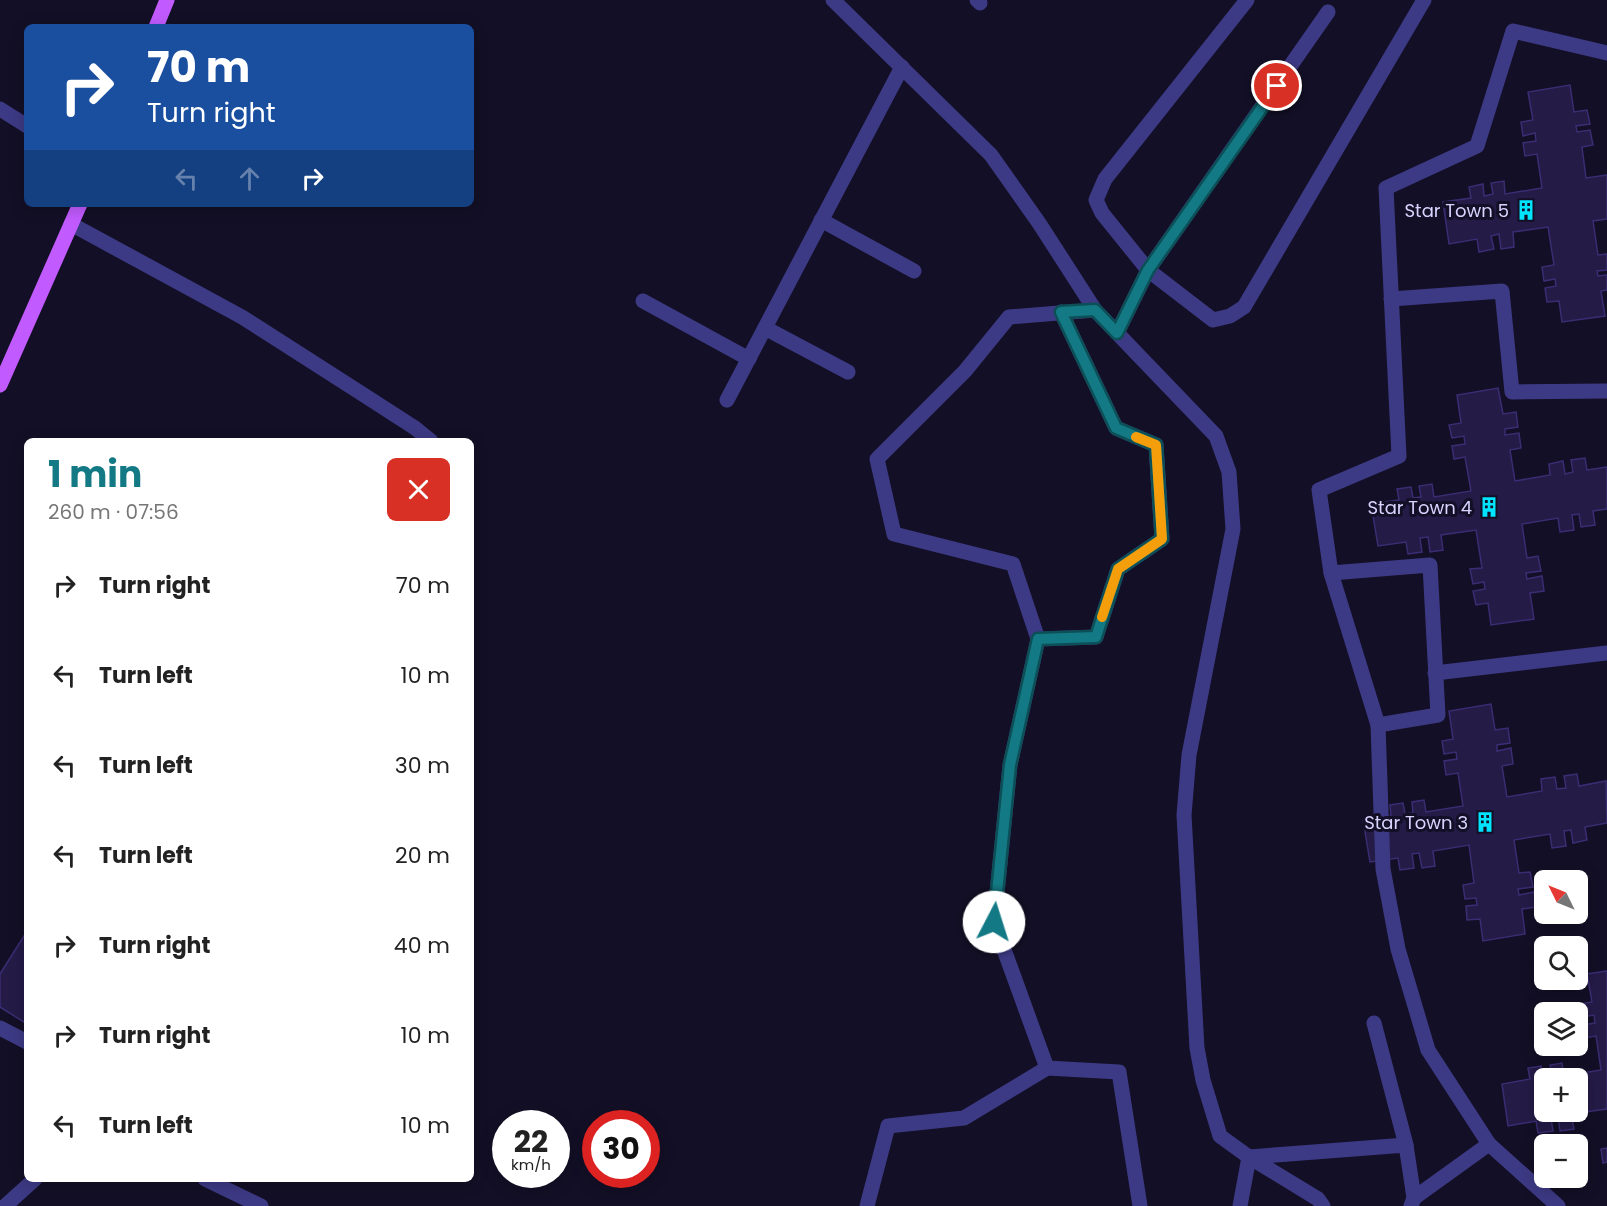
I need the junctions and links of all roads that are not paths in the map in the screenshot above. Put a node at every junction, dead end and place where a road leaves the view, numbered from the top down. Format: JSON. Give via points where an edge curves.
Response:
{"nodes":[{"id":1,"x":167,"y":0,"type":"edge"},
{"id":2,"x":833,"y":0,"type":"edge"},
{"id":3,"x":1246,"y":0,"type":"edge"},
{"id":4,"x":1424,"y":0,"type":"edge"},
{"id":5,"x":1328,"y":12,"type":"dead end"},
{"id":6,"x":157,"y":24,"type":"edge"},
{"id":7,"x":1607,"y":53,"type":"edge"},
{"id":8,"x":902,"y":67,"type":"junction"},
{"id":9,"x":0,"y":110,"type":"edge"},
{"id":10,"x":24,"y":124,"type":"edge"},
{"id":11,"x":79,"y":207,"type":"edge"},
{"id":12,"x":821,"y":220,"type":"junction"},
{"id":13,"x":71,"y":224,"type":"junction"},
{"id":14,"x":1148,"y":270,"type":"junction"},
{"id":15,"x":914,"y":271,"type":"dead end"},
{"id":16,"x":1391,"y":299,"type":"junction"},
{"id":17,"x":643,"y":301,"type":"dead end"},
{"id":18,"x":1095,"y":310,"type":"junction"},
{"id":19,"x":1061,"y":312,"type":"junction"},
{"id":20,"x":765,"y":328,"type":"junction"},
{"id":21,"x":1117,"y":333,"type":"junction"},
{"id":22,"x":749,"y":359,"type":"junction"},
{"id":23,"x":848,"y":372,"type":"dead end"},
{"id":24,"x":0,"y":385,"type":"edge"},
{"id":25,"x":1607,"y":391,"type":"edge"},
{"id":26,"x":727,"y":400,"type":"dead end"},
{"id":27,"x":427,"y":438,"type":"edge"},
{"id":28,"x":1331,"y":573,"type":"junction"},
{"id":29,"x":1038,"y":639,"type":"junction"},
{"id":30,"x":1607,"y":653,"type":"edge"},
{"id":31,"x":1435,"y":673,"type":"junction"},
{"id":32,"x":1378,"y":725,"type":"junction"},
{"id":33,"x":1374,"y":1023,"type":"dead end"},
{"id":34,"x":0,"y":1028,"type":"edge"},
{"id":35,"x":24,"y":1040,"type":"edge"},
{"id":36,"x":1047,"y":1068,"type":"junction"},
{"id":37,"x":1489,"y":1144,"type":"junction"},
{"id":38,"x":1406,"y":1145,"type":"junction"},
{"id":39,"x":1249,"y":1157,"type":"junction"},
{"id":40,"x":31,"y":1182,"type":"edge"},
{"id":41,"x":212,"y":1182,"type":"edge"},
{"id":42,"x":1412,"y":1202,"type":"edge"},
{"id":43,"x":5,"y":1206,"type":"edge"},
{"id":44,"x":261,"y":1206,"type":"edge"},
{"id":45,"x":867,"y":1206,"type":"edge"},
{"id":46,"x":1140,"y":1206,"type":"edge"},
{"id":47,"x":1240,"y":1206,"type":"edge"},
{"id":48,"x":1323,"y":1206,"type":"edge"},
{"id":49,"x":1558,"y":1206,"type":"edge"}],
"edges":[{"from":1,"to":6,"type":"main road"},
{"from":2,"to":8,"type":"street"},
{"from":3,"to":14,"type":"street","via":[[1105,179],[1096,200]]},
{"from":4,"to":14,"type":"street","via":[[1244,307],[1213,320]]},
{"from":5,"to":14,"type":"street"},
{"from":7,"to":16,"type":"street","via":[[1513,31],[1477,146],[1386,188]]},
{"from":8,"to":12,"type":"street"},
{"from":8,"to":18,"type":"street","via":[[991,155]]},
{"from":9,"to":10,"type":"street"},
{"from":11,"to":13,"type":"main road"},
{"from":12,"to":15,"type":"street"},
{"from":12,"to":20,"type":"street"},
{"from":13,"to":24,"type":"main road"},
{"from":13,"to":27,"type":"street","via":[[242,317]]},
{"from":14,"to":21,"type":"street"},
{"from":16,"to":25,"type":"street","via":[[1502,291],[1512,392]]},
{"from":16,"to":28,"type":"street","via":[[1399,456],[1319,490]]},
{"from":17,"to":22,"type":"street"},
{"from":18,"to":19,"type":"street"},
{"from":18,"to":21,"type":"street"},
{"from":19,"to":29,"type":"street","via":[[1116,428],[1156,445],[1162,539],[1118,569],[1096,637]]},
{"from":19,"to":29,"type":"street","via":[[1009,316],[965,371],[878,459],[894,534],[1013,564]]},
{"from":20,"to":22,"type":"street"},
{"from":20,"to":23,"type":"street"},
{"from":21,"to":39,"type":"street","via":[[1216,436],[1229,472],[1233,529],[1189,755],[1184,815],[1197,1048],[1203,1080],[1220,1136]]},
{"from":22,"to":26,"type":"street"},
{"from":28,"to":31,"type":"street","via":[[1430,565]]},
{"from":28,"to":32,"type":"street"},
{"from":29,"to":36,"type":"street","via":[[1010,765],[994,922]]},
{"from":30,"to":31,"type":"street"},
{"from":31,"to":32,"type":"street","via":[[1438,716]]},
{"from":32,"to":37,"type":"street","via":[[1383,869],[1398,949],[1428,1050]]},
{"from":33,"to":38,"type":"street"},
{"from":34,"to":35,"type":"street"},
{"from":36,"to":45,"type":"street","via":[[964,1118],[888,1126]]},
{"from":36,"to":46,"type":"street","via":[[1119,1072]]},
{"from":37,"to":42,"type":"street"},
{"from":37,"to":49,"type":"street"},
{"from":38,"to":39,"type":"street"},
{"from":38,"to":42,"type":"street"},
{"from":39,"to":47,"type":"street"},
{"from":39,"to":48,"type":"street","via":[[1318,1199]]},
{"from":40,"to":43,"type":"street"},
{"from":41,"to":44,"type":"street"}]}
